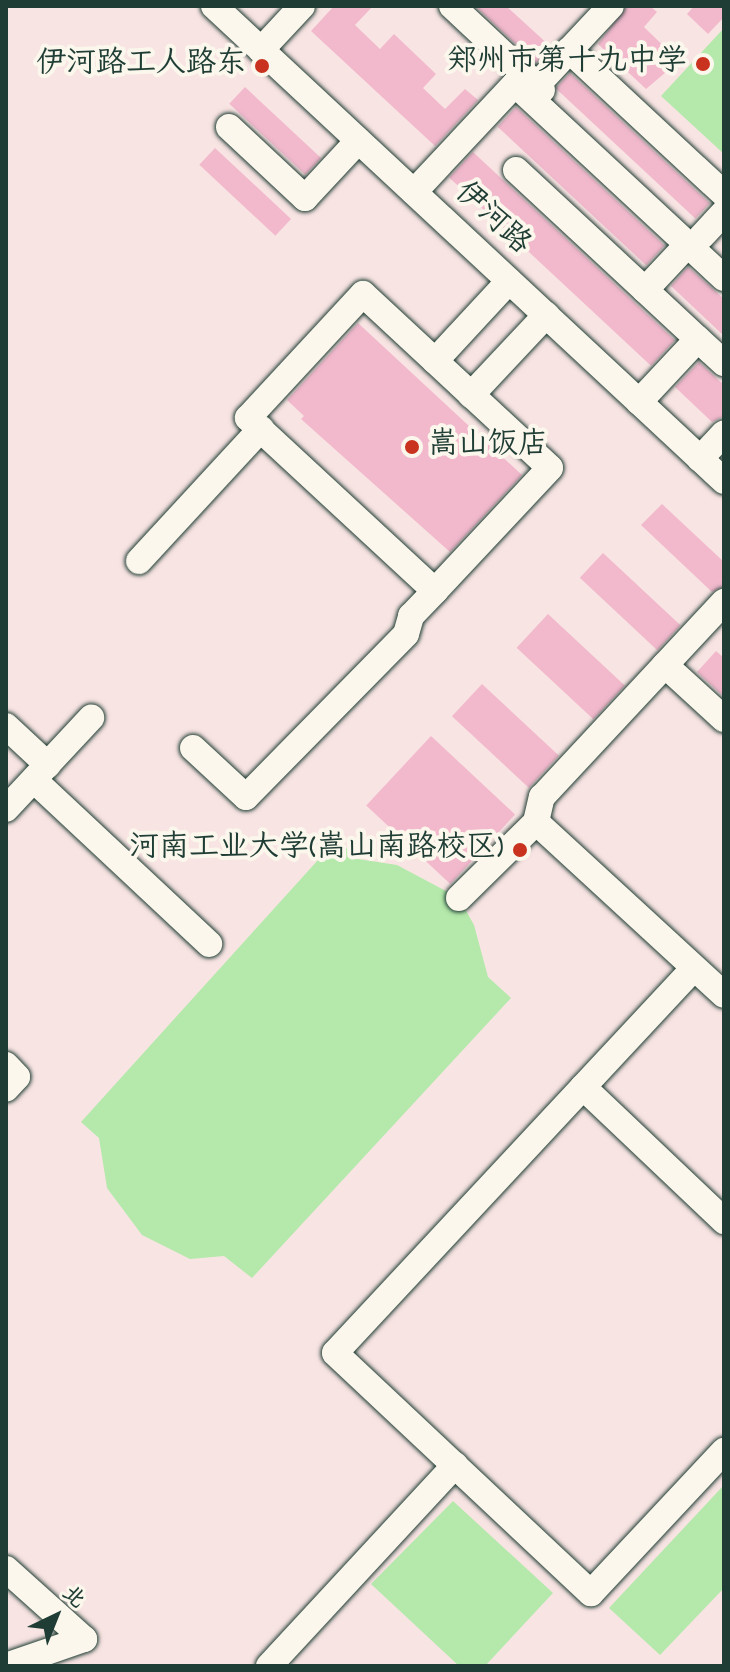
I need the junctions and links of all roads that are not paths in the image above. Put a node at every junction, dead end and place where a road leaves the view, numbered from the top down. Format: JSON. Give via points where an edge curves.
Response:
{"nodes":[{"id":1,"x":214,"y":6,"type":"edge"},
{"id":2,"x":302,"y":6,"type":"edge"},
{"id":3,"x":452,"y":6,"type":"edge"},
{"id":4,"x":611,"y":6,"type":"edge"},
{"id":5,"x":261,"y":50,"type":"junction"},
{"id":6,"x":569,"y":50,"type":"junction"},
{"id":7,"x":537,"y":85,"type":"junction"},
{"id":8,"x":229,"y":127,"type":"dead end"},
{"id":9,"x":358,"y":141,"type":"junction"},
{"id":10,"x":516,"y":170,"type":"dead end"},
{"id":11,"x":414,"y":192,"type":"junction"},
{"id":12,"x":724,"y":194,"type":"edge"},
{"id":13,"x":724,"y":212,"type":"edge"},
{"id":14,"x":694,"y":240,"type":"junction"},
{"id":15,"x":724,"y":258,"type":"edge"},
{"id":16,"x":724,"y":278,"type":"edge"},
{"id":17,"x":509,"y":281,"type":"junction"},
{"id":18,"x":645,"y":290,"type":"junction"},
{"id":19,"x":546,"y":315,"type":"junction"},
{"id":20,"x":698,"y":339,"type":"junction"},
{"id":21,"x":435,"y":361,"type":"junction"},
{"id":22,"x":724,"y":363,"type":"edge"},
{"id":23,"x":471,"y":395,"type":"junction"},
{"id":24,"x":639,"y":402,"type":"junction"},
{"id":25,"x":261,"y":429,"type":"junction"},
{"id":26,"x":724,"y":433,"type":"edge"},
{"id":27,"x":700,"y":459,"type":"junction"},
{"id":28,"x":724,"y":481,"type":"edge"},
{"id":29,"x":139,"y":561,"type":"dead end"},
{"id":30,"x":435,"y":591,"type":"junction"},
{"id":31,"x":718,"y":619,"type":"edge"},
{"id":32,"x":665,"y":665,"type":"junction"},
{"id":33,"x":91,"y":718,"type":"dead end"},
{"id":34,"x":724,"y":719,"type":"edge"},
{"id":35,"x":6,"y":726,"type":"edge"},
{"id":36,"x":193,"y":748,"type":"dead end"},
{"id":37,"x":41,"y":772,"type":"junction"},
{"id":38,"x":6,"y":809,"type":"edge"},
{"id":39,"x":536,"y":822,"type":"junction"},
{"id":40,"x":459,"y":898,"type":"dead end"},
{"id":41,"x":209,"y":944,"type":"dead end"},
{"id":42,"x":694,"y":968,"type":"junction"},
{"id":43,"x":724,"y":995,"type":"edge"},
{"id":44,"x":6,"y":1065,"type":"edge"},
{"id":45,"x":583,"y":1087,"type":"junction"},
{"id":46,"x":6,"y":1089,"type":"edge"},
{"id":47,"x":720,"y":1208,"type":"edge"},
{"id":48,"x":722,"y":1456,"type":"edge"},
{"id":49,"x":455,"y":1465,"type":"junction"},
{"id":50,"x":6,"y":1569,"type":"edge"},
{"id":51,"x":6,"y":1666,"type":"edge"},
{"id":52,"x":269,"y":1666,"type":"edge"}],
"edges":[{"from":1,"to":5,"type":"street","name":"伊河路"},
{"from":2,"to":5,"type":"street"},
{"from":3,"to":7,"type":"street"},
{"from":4,"to":6,"type":"street"},
{"from":5,"to":9,"type":"street","name":"伊河路"},
{"from":6,"to":7,"type":"street"},
{"from":6,"to":12,"type":"street"},
{"from":7,"to":14,"type":"street"},
{"from":8,"to":9,"type":"street","via":[[305,198]]},
{"from":9,"to":11,"type":"street","name":"伊河路"},
{"from":10,"to":18,"type":"street"},
{"from":11,"to":14,"type":"street","via":[[515,84]]},
{"from":11,"to":17,"type":"street","name":"伊河路"},
{"from":13,"to":14,"type":"street"},
{"from":14,"to":15,"type":"street"},
{"from":14,"to":16,"type":"street"},
{"from":14,"to":18,"type":"street"},
{"from":17,"to":19,"type":"street","name":"伊河路"},
{"from":17,"to":21,"type":"street"},
{"from":18,"to":20,"type":"street"},
{"from":19,"to":23,"type":"street"},
{"from":19,"to":24,"type":"street","name":"伊河路"},
{"from":20,"to":22,"type":"street"},
{"from":20,"to":24,"type":"street"},
{"from":21,"to":23,"type":"street"},
{"from":21,"to":25,"type":"street","via":[[363,294],[248,418]]},
{"from":23,"to":30,"type":"street","via":[[550,468]]},
{"from":24,"to":27,"type":"street","name":"伊河路"},
{"from":25,"to":29,"type":"street"},
{"from":25,"to":30,"type":"street"},
{"from":26,"to":27,"type":"street"},
{"from":27,"to":28,"type":"street","name":"伊河路"},
{"from":30,"to":36,"type":"street","via":[[411,616],[406,634],[246,797]]},
{"from":31,"to":32,"type":"street"},
{"from":32,"to":34,"type":"street"},
{"from":32,"to":39,"type":"street","via":[[542,797]]},
{"from":33,"to":37,"type":"street"},
{"from":35,"to":37,"type":"street"},
{"from":37,"to":38,"type":"street"},
{"from":37,"to":41,"type":"street"},
{"from":39,"to":40,"type":"street"},
{"from":39,"to":42,"type":"street"},
{"from":42,"to":43,"type":"street"},
{"from":42,"to":45,"type":"street"},
{"from":44,"to":46,"type":"street","via":[[17,1077]]},
{"from":45,"to":47,"type":"street"},
{"from":45,"to":49,"type":"street","via":[[335,1353]]},
{"from":48,"to":49,"type":"street","via":[[591,1593]]},
{"from":49,"to":52,"type":"street"},
{"from":50,"to":51,"type":"street","via":[[84,1639]]}]}
